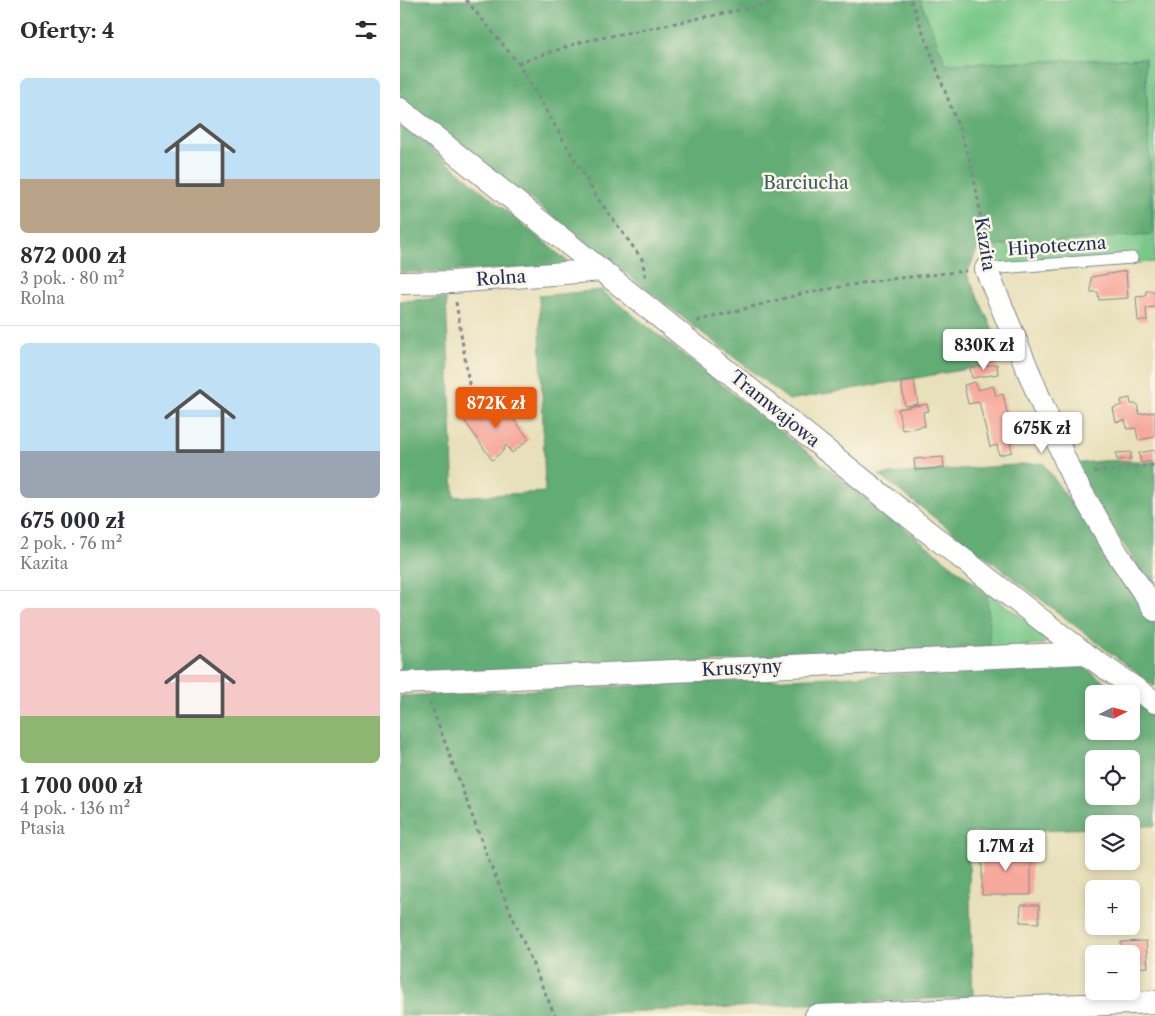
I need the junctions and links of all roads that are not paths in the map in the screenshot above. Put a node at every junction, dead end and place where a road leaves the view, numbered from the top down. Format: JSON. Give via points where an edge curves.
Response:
{"nodes":[{"id":1,"x":400,"y":109,"type":"edge"},
{"id":2,"x":1132,"y":258,"type":"dead end"},
{"id":3,"x":986,"y":269,"type":"joint"},
{"id":4,"x":602,"y":270,"type":"junction"},
{"id":5,"x":400,"y":283,"type":"edge"},
{"id":6,"x":1155,"y":610,"type":"edge"},
{"id":7,"x":1084,"y":653,"type":"junction"},
{"id":8,"x":400,"y":683,"type":"edge"},
{"id":9,"x":1155,"y":702,"type":"edge"},
{"id":10,"x":1155,"y":1002,"type":"edge"},
{"id":11,"x":816,"y":1016,"type":"edge"}],
"edges":[{"from":1,"to":4,"type":"street","name":"Tramwajowa"},
{"from":2,"to":3,"type":"lane","name":"Hipoteczna"},
{"from":3,"to":6,"type":"street","name":"Kazita","via":[[1071,474]]},
{"from":4,"to":5,"type":"street","name":"Rolna"},
{"from":4,"to":7,"type":"street","name":"Tramwajowa"},
{"from":7,"to":8,"type":"street","name":"Kruszyny"},
{"from":7,"to":9,"type":"street","name":"Tramwajowa"},
{"from":10,"to":11,"type":"street"}]}
